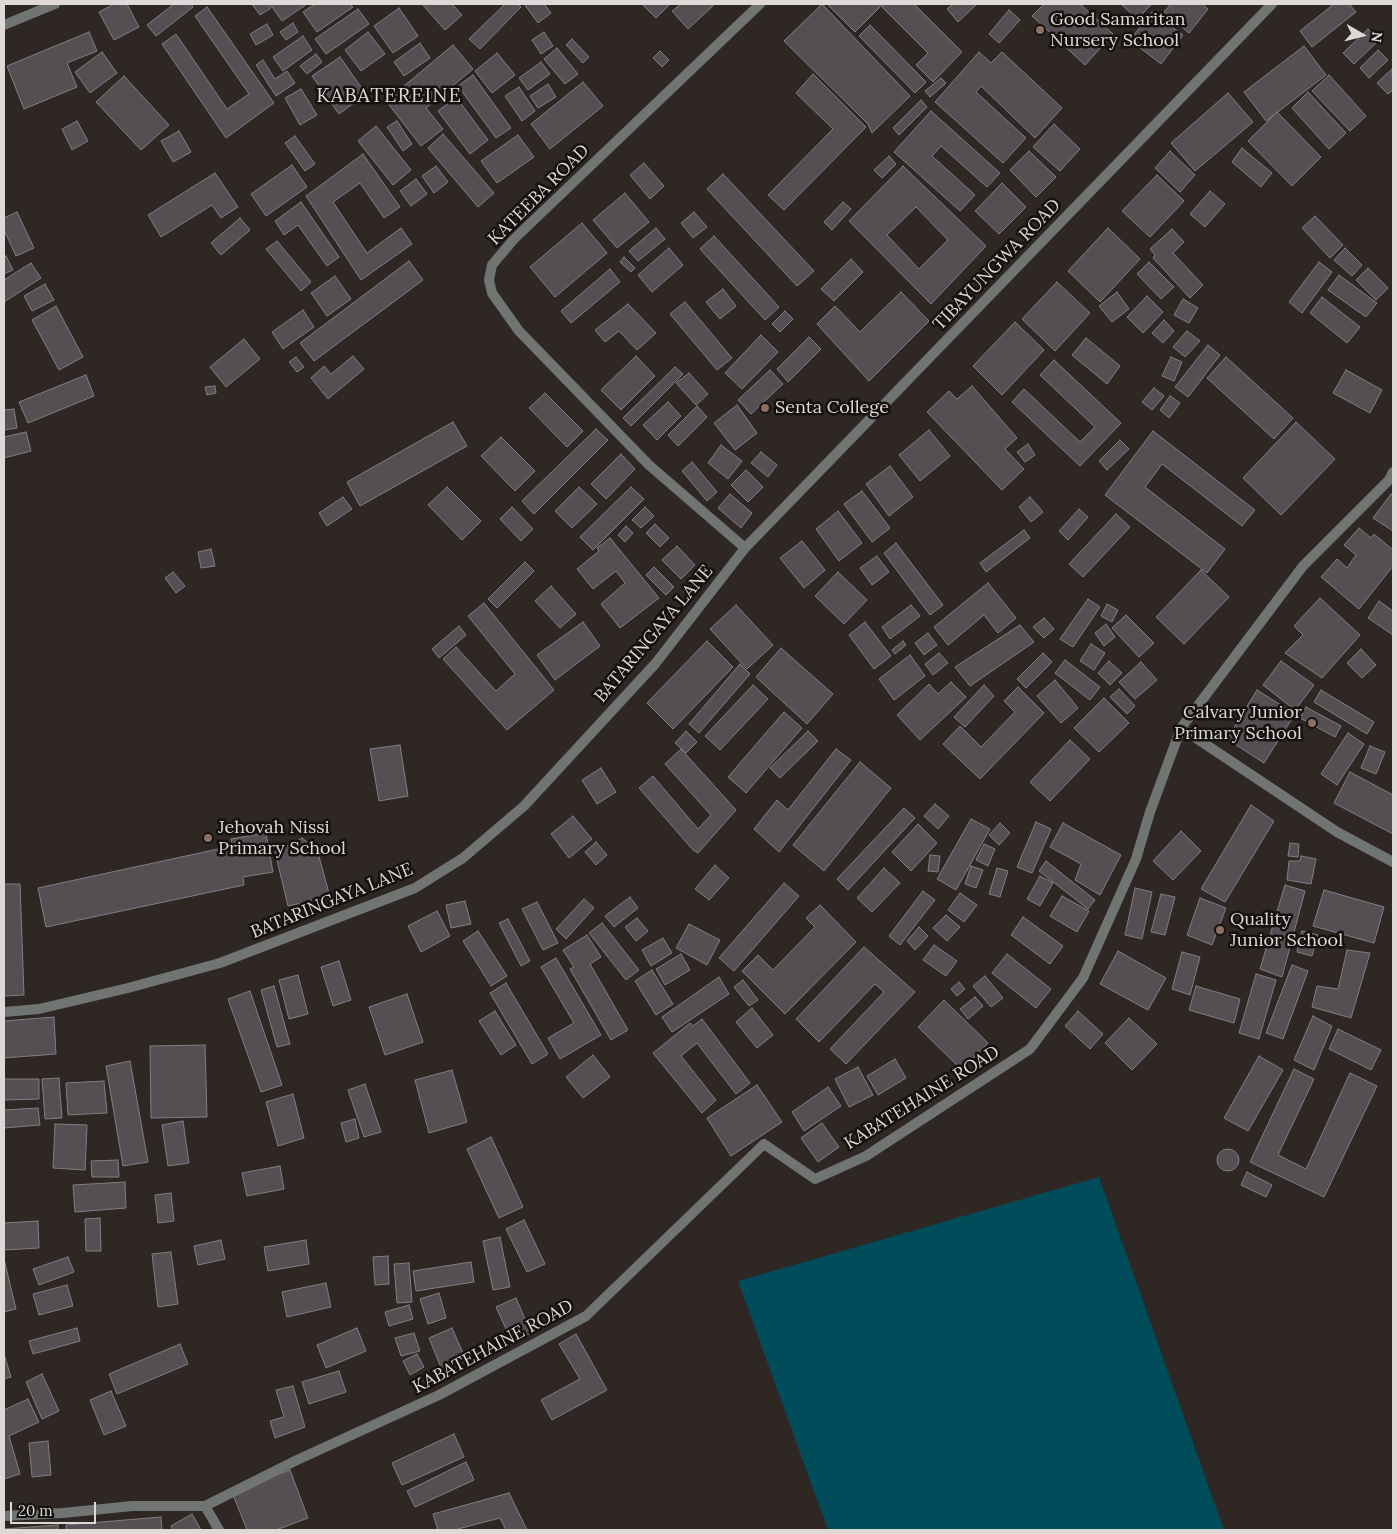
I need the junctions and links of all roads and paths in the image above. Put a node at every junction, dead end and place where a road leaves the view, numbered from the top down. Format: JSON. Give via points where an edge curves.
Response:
{"nodes":[{"id":1,"x":55,"y":4,"type":"edge"},
{"id":2,"x":760,"y":4,"type":"edge"},
{"id":3,"x":1272,"y":4,"type":"edge"},
{"id":4,"x":4,"y":25,"type":"edge"},
{"id":5,"x":1393,"y":472,"type":"edge"},
{"id":6,"x":745,"y":548,"type":"junction"},
{"id":7,"x":1181,"y":728,"type":"junction"},
{"id":8,"x":1393,"y":862,"type":"edge"},
{"id":9,"x":4,"y":1012,"type":"edge"},
{"id":10,"x":205,"y":1506,"type":"junction"},
{"id":11,"x":4,"y":1516,"type":"edge"},
{"id":12,"x":219,"y":1530,"type":"edge"}],
"edges":[{"from":1,"to":4,"type":"street"},
{"from":2,"to":6,"type":"street","name":"KATEEBA ROAD","via":[[514,239],[492,265],[489,280],[492,293],[519,331],[650,465]]},
{"from":3,"to":6,"type":"street","name":"TIBAYUNGWA ROAD"},
{"from":5,"to":7,"type":"street","name":"KABATEHAINE ROAD","via":[[1389,480],[1303,566]]},
{"from":6,"to":9,"type":"street","name":"BATARINGAYA LANE","via":[[655,664],[524,806],[463,858],[415,888],[220,963],[128,988]]},
{"from":7,"to":8,"type":"street","via":[[1337,832]]},
{"from":7,"to":10,"type":"street","name":"KABATEHAINE ROAD","via":[[1136,859],[1083,978],[1030,1048],[866,1156],[815,1179],[764,1144],[586,1316],[440,1395]]},
{"from":10,"to":11,"type":"street","via":[[132,1506],[64,1514]]},
{"from":10,"to":12,"type":"street"}]}
